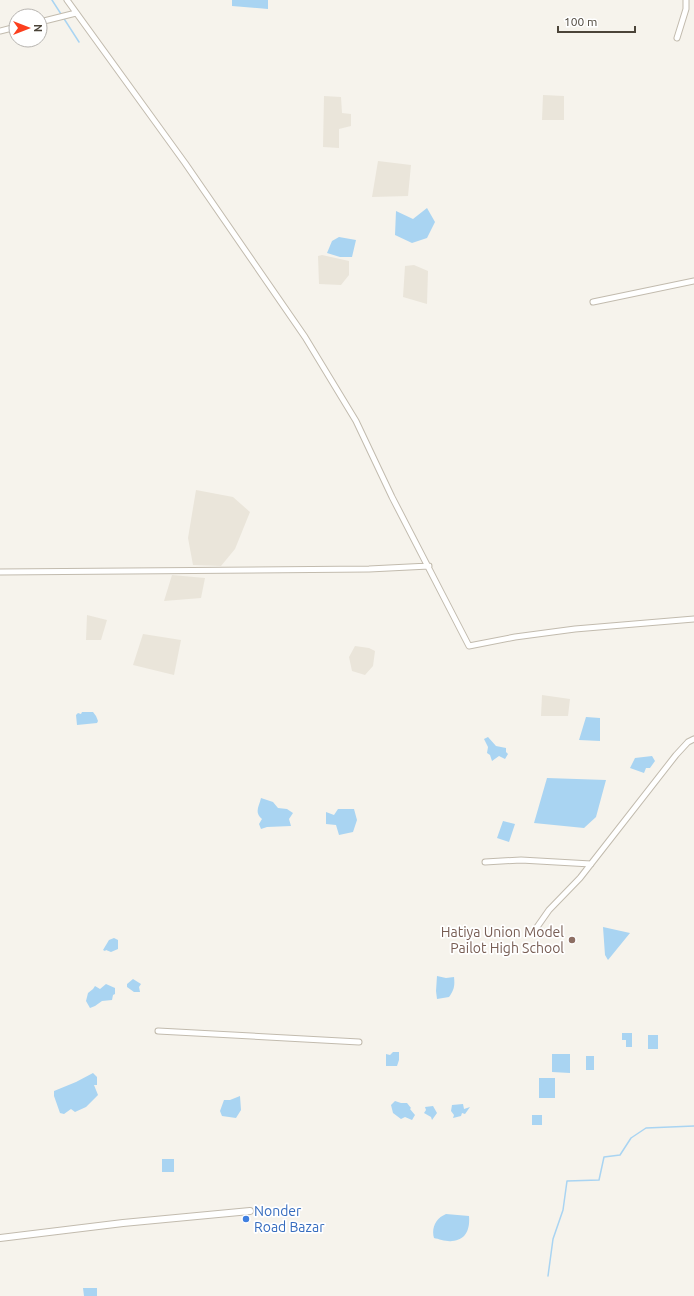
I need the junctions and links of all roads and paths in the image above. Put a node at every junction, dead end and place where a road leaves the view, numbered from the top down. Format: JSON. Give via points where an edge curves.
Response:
{"nodes":[{"id":1,"x":67,"y":0,"type":"edge"},
{"id":2,"x":686,"y":0,"type":"edge"},
{"id":3,"x":76,"y":13,"type":"junction"},
{"id":4,"x":48,"y":20,"type":"edge"},
{"id":5,"x":677,"y":38,"type":"dead end"},
{"id":6,"x":694,"y":281,"type":"edge"},
{"id":7,"x":593,"y":302,"type":"dead end"},
{"id":8,"x":429,"y":566,"type":"junction"},
{"id":9,"x":0,"y":572,"type":"edge"},
{"id":10,"x":694,"y":618,"type":"edge"},
{"id":11,"x":694,"y":739,"type":"edge"},
{"id":12,"x":485,"y":862,"type":"dead end"},
{"id":13,"x":591,"y":864,"type":"junction"},
{"id":14,"x":535,"y":930,"type":"dead end"},
{"id":15,"x":158,"y":1031,"type":"dead end"},
{"id":16,"x":359,"y":1042,"type":"dead end"},
{"id":17,"x":250,"y":1211,"type":"dead end"},
{"id":18,"x":0,"y":1238,"type":"edge"}],
"edges":[{"from":1,"to":3,"type":"street"},
{"from":2,"to":5,"type":"street","via":[[686,9]]},
{"from":3,"to":4,"type":"street"},
{"from":3,"to":8,"type":"street","via":[[185,163],[305,337],[356,421],[392,497]]},
{"from":6,"to":7,"type":"street"},
{"from":8,"to":9,"type":"street"},
{"from":8,"to":10,"type":"street","via":[[469,646],[575,629]]},
{"from":11,"to":13,"type":"street","via":[[676,755]]},
{"from":12,"to":13,"type":"street","via":[[521,860]]},
{"from":13,"to":14,"type":"street","via":[[549,910]]},
{"from":15,"to":16,"type":"street"},
{"from":17,"to":18,"type":"street"}]}
